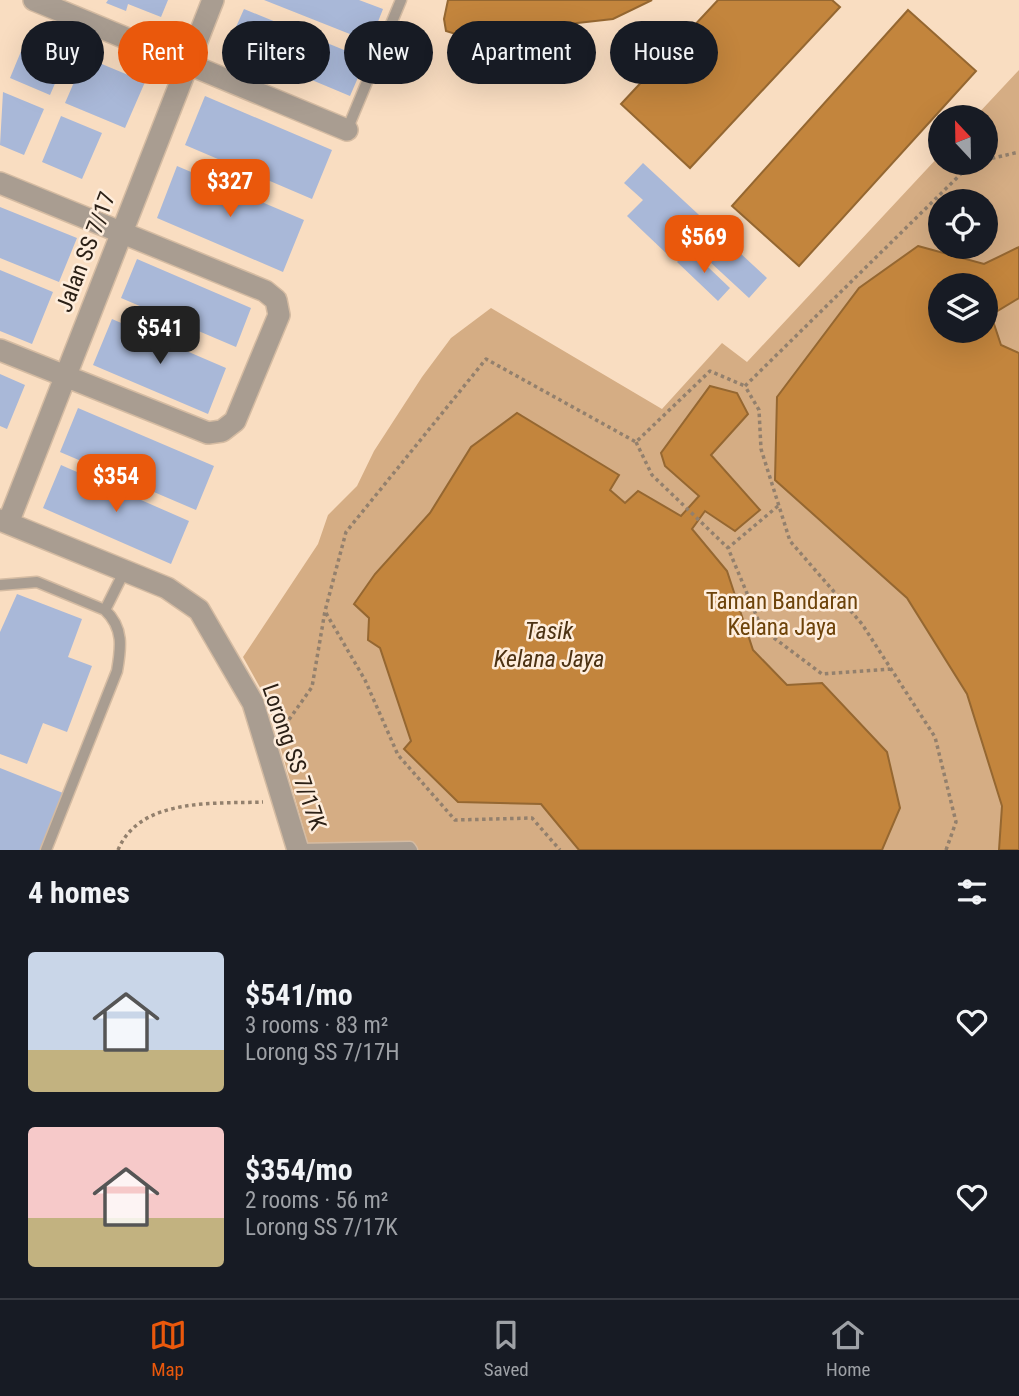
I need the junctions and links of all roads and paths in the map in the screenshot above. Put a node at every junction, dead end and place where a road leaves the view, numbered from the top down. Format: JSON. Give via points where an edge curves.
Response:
{"nodes":[{"id":1,"x":34,"y":0,"type":"edge"},
{"id":2,"x":214,"y":0,"type":"edge"},
{"id":3,"x":401,"y":0,"type":"edge"},
{"id":4,"x":205,"y":21,"type":"edge"},
{"id":5,"x":118,"y":35,"type":"edge"},
{"id":6,"x":208,"y":72,"type":"edge"},
{"id":7,"x":180,"y":84,"type":"edge"},
{"id":8,"x":347,"y":130,"type":"joint"},
{"id":9,"x":1019,"y":152,"type":"edge"},
{"id":10,"x":998,"y":157,"type":"edge"},
{"id":11,"x":960,"y":175,"type":"edge"},
{"id":12,"x":0,"y":183,"type":"edge"},
{"id":13,"x":122,"y":232,"type":"junction"},
{"id":14,"x":0,"y":350,"type":"edge"},
{"id":15,"x":65,"y":376,"type":"junction"},
{"id":16,"x":745,"y":387,"type":"junction"},
{"id":17,"x":636,"y":442,"type":"junction"},
{"id":18,"x":778,"y":506,"type":"junction"},
{"id":19,"x":4,"y":521,"type":"edge"},
{"id":20,"x":728,"y":548,"type":"junction"},
{"id":21,"x":125,"y":570,"type":"junction"},
{"id":22,"x":0,"y":584,"type":"edge"},
{"id":23,"x":106,"y":610,"type":"junction"},
{"id":24,"x":325,"y":611,"type":"junction"},
{"id":25,"x":891,"y":668,"type":"junction"},
{"id":26,"x":268,"y":750,"type":"junction"},
{"id":27,"x":282,"y":801,"type":"junction"},
{"id":28,"x":46,"y":850,"type":"edge"},
{"id":29,"x":118,"y":850,"type":"edge"},
{"id":30,"x":298,"y":850,"type":"edge"},
{"id":31,"x":412,"y":850,"type":"edge"},
{"id":32,"x":560,"y":850,"type":"edge"},
{"id":33,"x":946,"y":850,"type":"edge"}],
"edges":[{"from":1,"to":5,"type":"street"},
{"from":2,"to":4,"type":"street","name":"Jalan SS 7/17"},
{"from":3,"to":8,"type":"lane"},
{"from":6,"to":8,"type":"street"},
{"from":7,"to":13,"type":"street","name":"Jalan SS 7/17"},
{"from":9,"to":10,"type":"path"},
{"from":11,"to":16,"type":"path"},
{"from":12,"to":13,"type":"street"},
{"from":13,"to":15,"type":"street","name":"Jalan SS 7/17"},
{"from":13,"to":15,"type":"street","via":[[265,291],[276,300],[279,315],[234,421],[222,431],[208,433]]},
{"from":14,"to":15,"type":"street"},
{"from":15,"to":19,"type":"street","name":"Jalan SS 7/17"},
{"from":16,"to":17,"type":"path","via":[[710,371]]},
{"from":16,"to":18,"type":"path","via":[[758,410],[761,449]]},
{"from":17,"to":20,"type":"path","via":[[652,475]]},
{"from":17,"to":24,"type":"path","via":[[486,359],[346,533]]},
{"from":18,"to":20,"type":"path"},
{"from":18,"to":25,"type":"path","via":[[790,541],[862,624]]},
{"from":19,"to":21,"type":"street","name":"Lorong SS 7/17K"},
{"from":20,"to":25,"type":"path","via":[[762,629],[821,674]]},
{"from":21,"to":23,"type":"lane"},
{"from":21,"to":26,"type":"street","name":"Lorong SS 7/17K","via":[[167,587],[199,610],[253,704]]},
{"from":22,"to":23,"type":"lane","via":[[37,582]]},
{"from":23,"to":28,"type":"lane","via":[[122,641],[117,671]]},
{"from":24,"to":26,"type":"path","via":[[312,687]]},
{"from":24,"to":32,"type":"path","via":[[365,680],[397,755],[455,820],[532,818]]},
{"from":25,"to":33,"type":"path","via":[[935,737],[956,822]]},
{"from":26,"to":27,"type":"street","name":"Lorong SS 7/17K"},
{"from":27,"to":29,"type":"path","via":[[160,811],[141,819]]},
{"from":27,"to":30,"type":"street","name":"Lorong SS 7/17K"},
{"from":30,"to":31,"type":"lane"}]}
